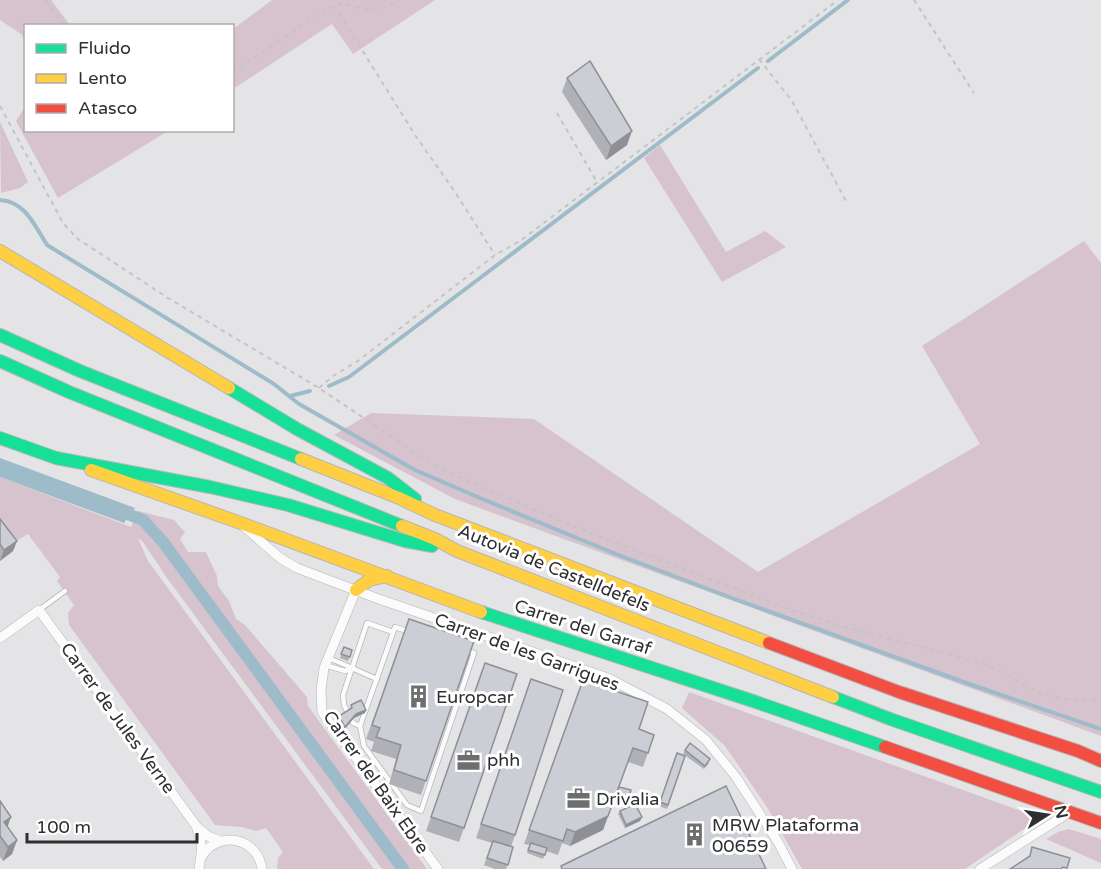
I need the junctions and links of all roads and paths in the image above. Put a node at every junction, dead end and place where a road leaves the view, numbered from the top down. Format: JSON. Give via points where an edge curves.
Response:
{"nodes":[{"id":1,"x":45,"y":0,"type":"edge"},
{"id":2,"x":400,"y":0,"type":"edge"},
{"id":3,"x":838,"y":0,"type":"edge"},
{"id":4,"x":914,"y":0,"type":"edge"},
{"id":5,"x":334,"y":5,"type":"junction"},
{"id":6,"x":63,"y":24,"type":"edge"},
{"id":7,"x":759,"y":59,"type":"junction"},
{"id":8,"x":234,"y":72,"type":"edge"},
{"id":9,"x":974,"y":93,"type":"dead end"},
{"id":10,"x":0,"y":106,"type":"edge"},
{"id":11,"x":557,"y":113,"type":"dead end"},
{"id":12,"x":597,"y":182,"type":"junction"},
{"id":13,"x":846,"y":201,"type":"dead end"},
{"id":14,"x":0,"y":251,"type":"edge"},
{"id":15,"x":495,"y":255,"type":"junction"},
{"id":16,"x":0,"y":335,"type":"edge"},
{"id":17,"x":0,"y":361,"type":"edge"},
{"id":18,"x":319,"y":388,"type":"junction"},
{"id":19,"x":0,"y":438,"type":"edge"},
{"id":20,"x":56,"y":458,"type":"junction"},
{"id":21,"x":435,"y":515,"type":"junction"},
{"id":22,"x":238,"y":522,"type":"junction"},
{"id":23,"x":457,"y":551,"type":"junction"},
{"id":24,"x":387,"y":576,"type":"junction"},
{"id":25,"x":356,"y":590,"type":"junction"},
{"id":26,"x":64,"y":591,"type":"dead end"},
{"id":27,"x":39,"y":610,"type":"junction"},
{"id":28,"x":393,"y":632,"type":"junction"},
{"id":29,"x":0,"y":638,"type":"edge"},
{"id":30,"x":326,"y":662,"type":"junction"},
{"id":31,"x":351,"y":669,"type":"junction"},
{"id":32,"x":377,"y":679,"type":"junction"},
{"id":33,"x":1101,"y":699,"type":"edge"},
{"id":34,"x":360,"y":726,"type":"junction"},
{"id":35,"x":1078,"y":751,"type":"junction"},
{"id":36,"x":1101,"y":752,"type":"edge"},
{"id":37,"x":1101,"y":761,"type":"edge"},
{"id":38,"x":1101,"y":792,"type":"edge"},
{"id":39,"x":1070,"y":812,"type":"junction"},
{"id":40,"x":1101,"y":824,"type":"edge"},
{"id":41,"x":196,"y":827,"type":"junction"},
{"id":42,"x":220,"y":841,"type":"junction"},
{"id":43,"x":203,"y":854,"type":"junction"},
{"id":44,"x":199,"y":869,"type":"edge"},
{"id":45,"x":262,"y":869,"type":"edge"},
{"id":46,"x":438,"y":869,"type":"edge"},
{"id":47,"x":792,"y":869,"type":"edge"},
{"id":48,"x":980,"y":869,"type":"edge"}],
"edges":[{"from":1,"to":6,"type":"path"},
{"from":2,"to":5,"type":"path","via":[[367,9],[351,4]]},
{"from":3,"to":7,"type":"path"},
{"from":4,"to":9,"type":"path"},
{"from":5,"to":8,"type":"path"},
{"from":5,"to":15,"type":"path"},
{"from":7,"to":12,"type":"path"},
{"from":7,"to":13,"type":"path","via":[[792,101]]},
{"from":10,"to":18,"type":"path","via":[[63,223],[78,239]]},
{"from":11,"to":12,"type":"path"},
{"from":12,"to":15,"type":"path","via":[[520,242]]},
{"from":14,"to":21,"type":"main road","via":[[297,429],[388,478]]},
{"from":15,"to":18,"type":"path"},
{"from":16,"to":21,"type":"main road","name":"Autovia de Castelldefels"},
{"from":17,"to":23,"type":"main road","name":"Autovia de Castelldefels"},
{"from":18,"to":33,"type":"path","via":[[438,468],[572,526],[788,609],[982,663],[1041,694],[1078,701]]},
{"from":19,"to":20,"type":"main road"},
{"from":20,"to":22,"type":"main road","name":"Carrer del Garraf"},
{"from":20,"to":23,"type":"main road","via":[[251,496],[405,541]]},
{"from":21,"to":35,"type":"main road","name":"Autovia de Castelldefels","via":[[890,689]]},
{"from":22,"to":24,"type":"main road","name":"Carrer del Garraf"},
{"from":22,"to":25,"type":"street","name":"Carrer de les Garrigues","via":[[288,563]]},
{"from":23,"to":38,"type":"main road","name":"Autovia de Castelldefels","via":[[893,720]]},
{"from":24,"to":25,"type":"main road","via":[[369,580]]},
{"from":24,"to":39,"type":"main road","name":"Carrer del Garraf","via":[[491,616],[756,702]]},
{"from":25,"to":30,"type":"street","name":"Carrer del Baix Ebre"},
{"from":25,"to":47,"type":"street","name":"Carrer de les Garrigues","via":[[608,678],[667,709],[706,740],[729,768]]},
{"from":26,"to":27,"type":"lane"},
{"from":27,"to":29,"type":"street"},
{"from":27,"to":41,"type":"street","name":"Carrer de Jules Verne"},
{"from":28,"to":31,"type":"lane","via":[[367,623]]},
{"from":28,"to":32,"type":"lane"},
{"from":28,"to":34,"type":"lane","via":[[395,627],[474,653],[421,811],[407,805],[364,746]]},
{"from":30,"to":31,"type":"lane","via":[[345,671]]},
{"from":30,"to":46,"type":"street","name":"Carrer del Baix Ebre","via":[[322,712]]},
{"from":31,"to":32,"type":"lane"},
{"from":31,"to":34,"type":"lane","via":[[344,705],[353,723]]},
{"from":32,"to":34,"type":"lane"},
{"from":35,"to":36,"type":"main road"},
{"from":35,"to":37,"type":"main road","name":"Autovia de Castelldefels"},
{"from":39,"to":40,"type":"main road","name":"Carrer del Garraf"},
{"from":39,"to":48,"type":"street"},
{"from":41,"to":42,"type":"street","name":"Carrer de Jules Verne"},
{"from":41,"to":43,"type":"street","name":"Carrer de Jules Verne"},
{"from":42,"to":43,"type":"street"},
{"from":42,"to":45,"type":"street","name":"Carrer de Jules Verne","via":[[234,839],[248,844]]},
{"from":43,"to":44,"type":"street","name":"Carrer de Jules Verne"}]}
